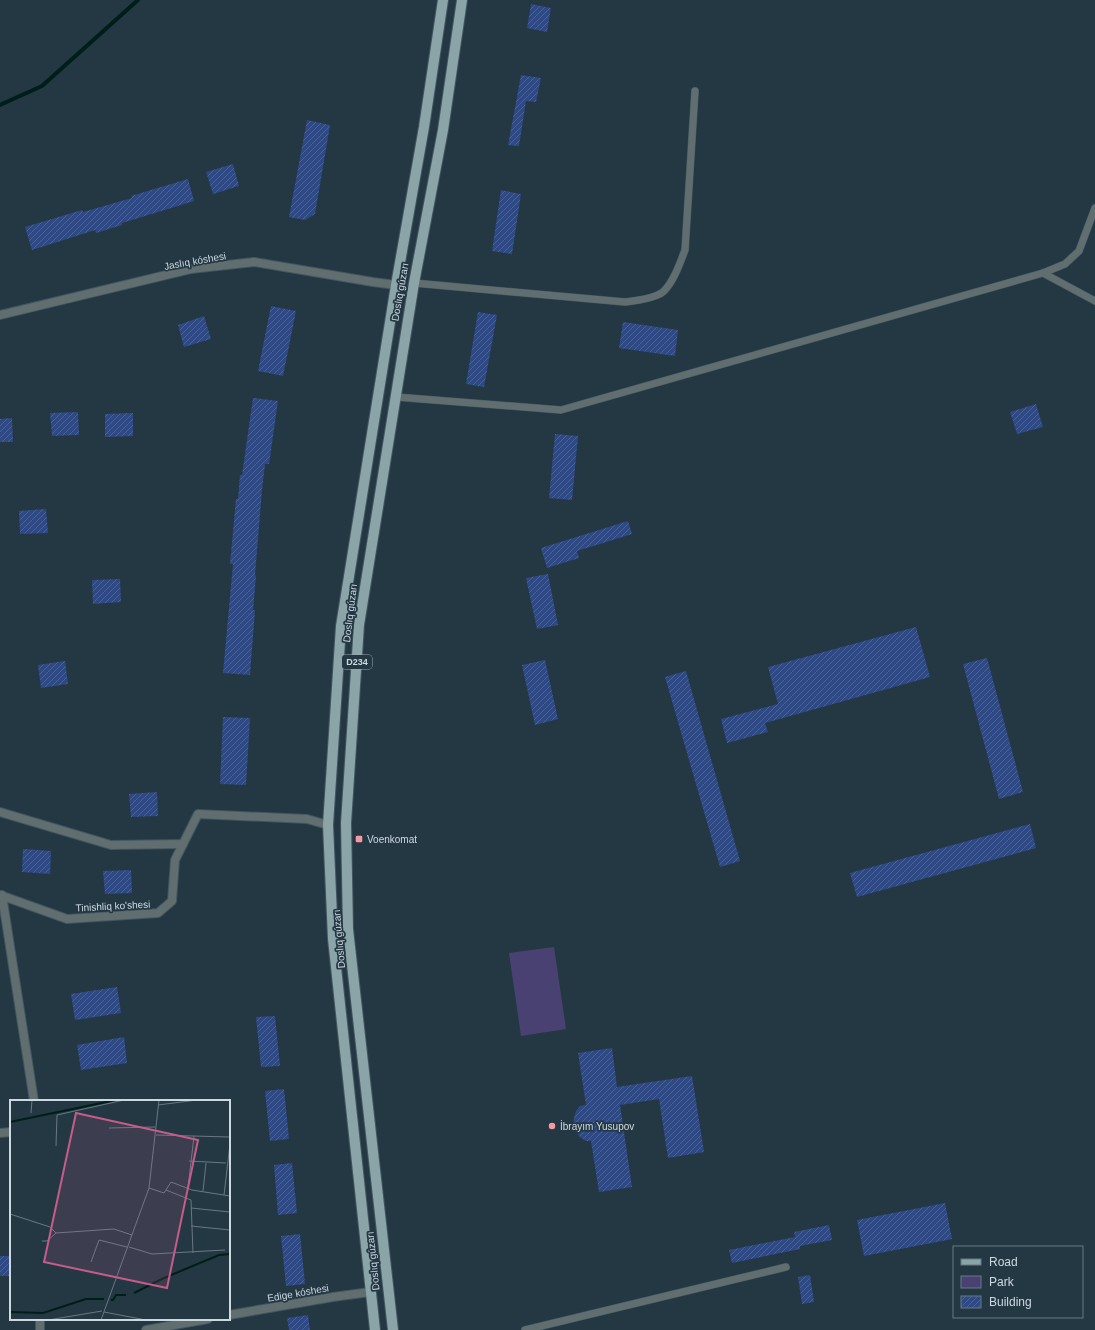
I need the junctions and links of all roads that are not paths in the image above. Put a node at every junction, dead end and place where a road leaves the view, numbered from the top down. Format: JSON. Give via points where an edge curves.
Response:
{"nodes":[{"id":1,"x":443,"y":0,"type":"edge"},
{"id":2,"x":462,"y":0,"type":"edge"},
{"id":3,"x":695,"y":91,"type":"dead end"},
{"id":4,"x":424,"y":127,"type":"junction"},
{"id":5,"x":442,"y":130,"type":"junction"},
{"id":6,"x":1095,"y":208,"type":"edge"},
{"id":7,"x":1043,"y":273,"type":"junction"},
{"id":8,"x":414,"y":283,"type":"junction"},
{"id":9,"x":396,"y":284,"type":"junction"},
{"id":10,"x":1095,"y":301,"type":"edge"},
{"id":11,"x":0,"y":315,"type":"edge"},
{"id":12,"x":396,"y":397,"type":"junction"},
{"id":13,"x":0,"y":812,"type":"edge"},
{"id":14,"x":328,"y":824,"type":"junction"},
{"id":15,"x":183,"y":844,"type":"junction"},
{"id":16,"x":1,"y":895,"type":"edge"},
{"id":17,"x":34,"y":1100,"type":"edge"},
{"id":18,"x":10,"y":1132,"type":"edge"},
{"id":19,"x":0,"y":1133,"type":"edge"},
{"id":20,"x":786,"y":1267,"type":"dead end"},
{"id":21,"x":370,"y":1292,"type":"junction"},
{"id":22,"x":230,"y":1315,"type":"edge"},
{"id":23,"x":202,"y":1320,"type":"edge"},
{"id":24,"x":146,"y":1330,"type":"edge"},
{"id":25,"x":375,"y":1330,"type":"edge"},
{"id":26,"x":393,"y":1330,"type":"edge"},
{"id":27,"x":525,"y":1330,"type":"edge"}],
"edges":[{"from":1,"to":4,"type":"main road","name":"Doslıq gúzarı","number":"D234"},
{"from":2,"to":5,"type":"main road","name":"Doslıq gúzarı","number":"D234"},
{"from":3,"to":8,"type":"lane","via":[[685,250],[677,272],[663,292],[625,302]]},
{"from":4,"to":5,"type":"main road"},
{"from":4,"to":9,"type":"main road","name":"Doslıq gúzarı","number":"D234"},
{"from":5,"to":8,"type":"main road","name":"Doslıq gúzarı","number":"D234"},
{"from":6,"to":7,"type":"lane","via":[[1079,251],[1065,264]]},
{"from":7,"to":10,"type":"lane"},
{"from":7,"to":12,"type":"lane","via":[[561,410]]},
{"from":8,"to":12,"type":"main road","name":"Doslıq gúzarı","number":"D234"},
{"from":9,"to":11,"type":"street","name":"Jaslıq kóshesi","via":[[254,262],[191,269]]},
{"from":9,"to":14,"type":"main road","name":"Doslıq gúzarı","number":"D234","via":[[341,626]]},
{"from":12,"to":26,"type":"main road","name":"Doslıq gúzarı","number":"D234","via":[[359,624],[346,823],[348,929]]},
{"from":13,"to":15,"type":"street","via":[[111,845]]},
{"from":14,"to":15,"type":"street","name":"Tinishliq ko'shesi","via":[[307,819],[198,814]]},
{"from":14,"to":21,"type":"main road","name":"Doslıq gúzarı","number":"D234","via":[[333,939]]},
{"from":15,"to":16,"type":"street","name":"Tinishliq ko'shesi","via":[[175,860],[172,901],[158,913],[66,919]]},
{"from":16,"to":17,"type":"street"},
{"from":18,"to":19,"type":"street"},
{"from":20,"to":27,"type":"lane"},
{"from":21,"to":22,"type":"street","name":"Edige kóshesi"},
{"from":21,"to":25,"type":"main road","name":"Doslıq gúzarı","number":"D234"},
{"from":23,"to":24,"type":"street"}]}
